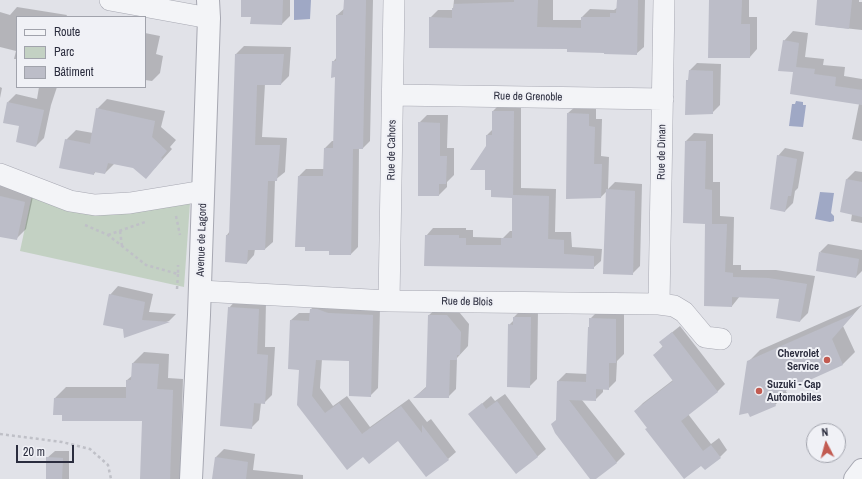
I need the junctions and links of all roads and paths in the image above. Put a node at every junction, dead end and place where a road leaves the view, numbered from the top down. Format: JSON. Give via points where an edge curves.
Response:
{"nodes":[{"id":1,"x":110,"y":0,"type":"edge"},
{"id":2,"x":394,"y":0,"type":"edge"},
{"id":3,"x":664,"y":0,"type":"edge"},
{"id":4,"x":209,"y":9,"type":"edge"},
{"id":5,"x":393,"y":95,"type":"junction"},
{"id":6,"x":663,"y":99,"type":"junction"},
{"id":7,"x":0,"y":174,"type":"edge"},
{"id":8,"x":204,"y":191,"type":"junction"},
{"id":9,"x":172,"y":197,"type":"junction"},
{"id":10,"x":148,"y":222,"type":"dead end"},
{"id":11,"x":79,"y":223,"type":"dead end"},
{"id":12,"x":120,"y":231,"type":"junction"},
{"id":13,"x":108,"y":235,"type":"junction"},
{"id":14,"x":180,"y":238,"type":"dead end"},
{"id":15,"x":122,"y":246,"type":"junction"},
{"id":16,"x":179,"y":260,"type":"dead end"},
{"id":17,"x":200,"y":291,"type":"junction"},
{"id":18,"x":389,"y":301,"type":"junction"},
{"id":19,"x":659,"y":304,"type":"junction"},
{"id":20,"x":721,"y":339,"type":"dead end"},
{"id":21,"x":0,"y":434,"type":"edge"},
{"id":22,"x":862,"y":470,"type":"edge"},
{"id":23,"x":111,"y":479,"type":"edge"},
{"id":24,"x":191,"y":479,"type":"edge"},
{"id":25,"x":855,"y":479,"type":"edge"}],
"edges":[{"from":1,"to":4,"type":"street"},
{"from":2,"to":5,"type":"street","name":"Rue de Cahors"},
{"from":3,"to":6,"type":"street","name":"Rue de Dinan"},
{"from":4,"to":8,"type":"street","name":"Avenue de Lagord"},
{"from":5,"to":6,"type":"street","name":"Rue de Grenoble"},
{"from":5,"to":18,"type":"street","name":"Rue de Cahors"},
{"from":6,"to":19,"type":"street","name":"Rue de Dinan"},
{"from":7,"to":9,"type":"street","via":[[81,204],[130,203]]},
{"from":8,"to":9,"type":"street"},
{"from":8,"to":17,"type":"street","name":"Avenue de Lagord"},
{"from":9,"to":14,"type":"path"},
{"from":10,"to":12,"type":"path"},
{"from":11,"to":13,"type":"path"},
{"from":12,"to":13,"type":"path"},
{"from":12,"to":15,"type":"path"},
{"from":13,"to":15,"type":"path"},
{"from":15,"to":16,"type":"path","via":[[146,265],[178,274]]},
{"from":17,"to":18,"type":"street","name":"Rue de Blois"},
{"from":17,"to":24,"type":"street","name":"Avenue de Lagord"},
{"from":18,"to":19,"type":"street","name":"Rue de Blois"},
{"from":19,"to":20,"type":"street","name":"Rue de Blois","via":[[674,306],[684,312],[705,337]]},
{"from":21,"to":23,"type":"path","via":[[62,442],[90,449],[108,465]]},
{"from":22,"to":25,"type":"street"}]}
